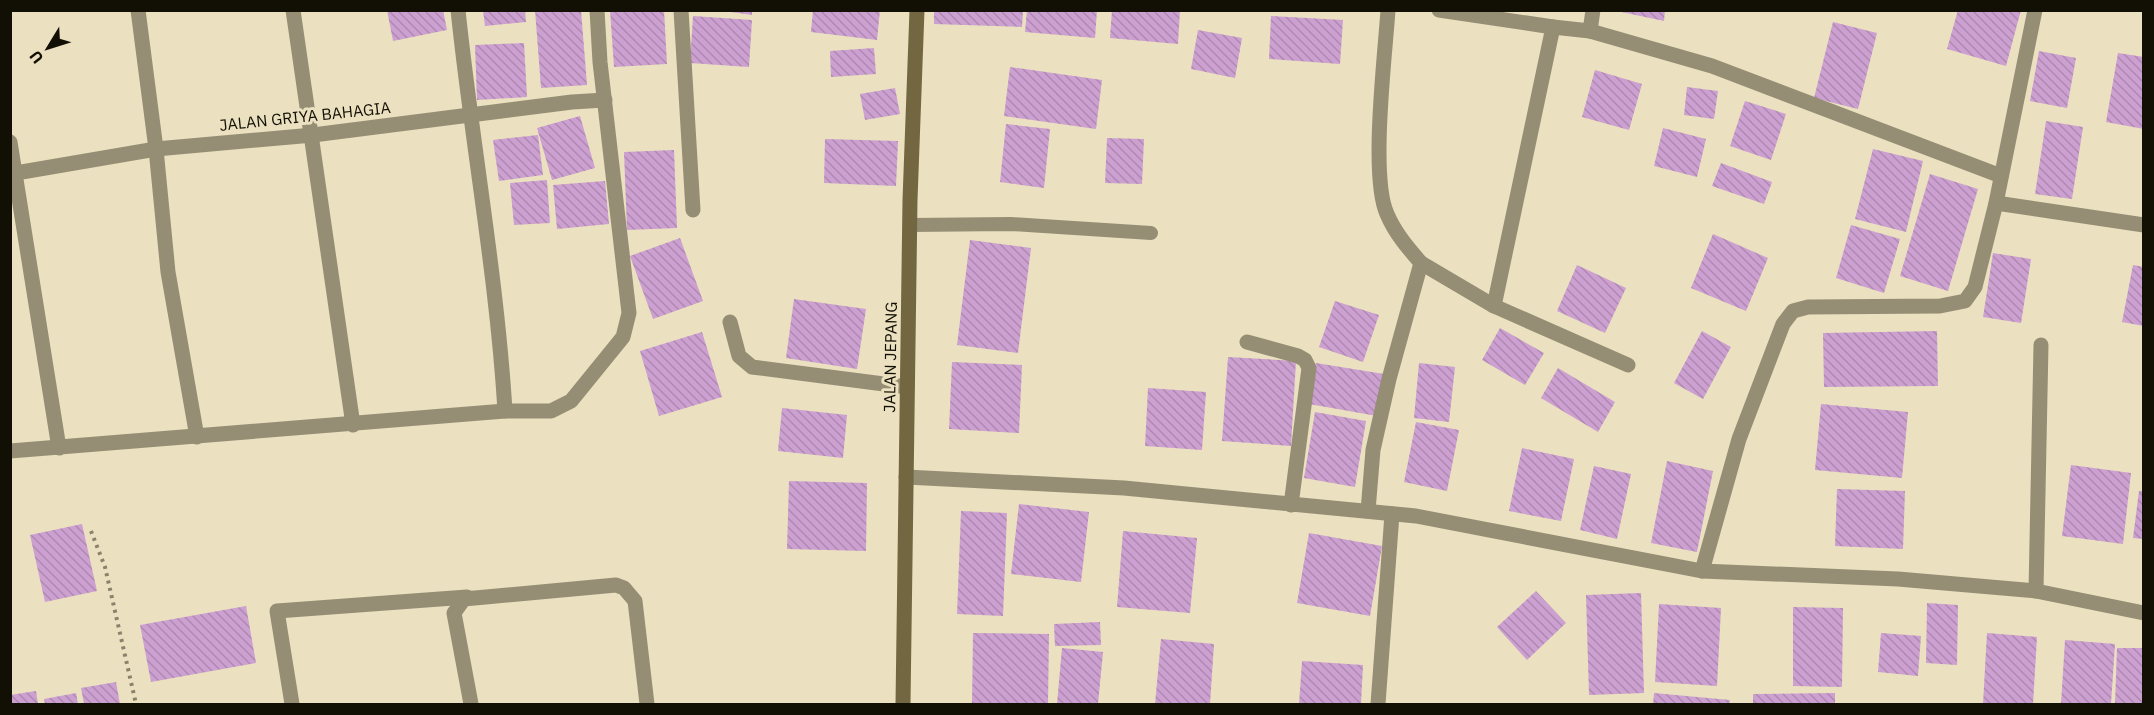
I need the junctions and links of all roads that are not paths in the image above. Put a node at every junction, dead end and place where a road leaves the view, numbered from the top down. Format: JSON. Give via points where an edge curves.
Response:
{"nodes":[{"id":1,"x":138,"y":10,"type":"edge"},
{"id":2,"x":293,"y":10,"type":"edge"},
{"id":3,"x":458,"y":10,"type":"edge"},
{"id":4,"x":597,"y":10,"type":"edge"},
{"id":5,"x":681,"y":10,"type":"edge"},
{"id":6,"x":917,"y":10,"type":"edge"},
{"id":7,"x":1388,"y":10,"type":"edge"},
{"id":8,"x":1439,"y":10,"type":"edge"},
{"id":9,"x":1593,"y":10,"type":"edge"},
{"id":10,"x":2036,"y":10,"type":"edge"},
{"id":11,"x":1552,"y":27,"type":"junction"},
{"id":12,"x":1590,"y":32,"type":"junction"},
{"id":13,"x":605,"y":100,"type":"junction"},
{"id":14,"x":469,"y":115,"type":"junction"},
{"id":15,"x":312,"y":135,"type":"junction"},
{"id":16,"x":10,"y":142,"type":"edge"},
{"id":17,"x":156,"y":149,"type":"junction"},
{"id":18,"x":13,"y":174,"type":"edge"},
{"id":19,"x":2001,"y":176,"type":"junction"},
{"id":20,"x":1996,"y":203,"type":"junction"},
{"id":21,"x":693,"y":210,"type":"dead end"},
{"id":22,"x":910,"y":225,"type":"junction"},
{"id":23,"x":2144,"y":225,"type":"edge"},
{"id":24,"x":1151,"y":233,"type":"dead end"},
{"id":25,"x":1421,"y":264,"type":"junction"},
{"id":26,"x":1494,"y":306,"type":"junction"},
{"id":27,"x":730,"y":322,"type":"dead end"},
{"id":28,"x":1247,"y":342,"type":"dead end"},
{"id":29,"x":2042,"y":345,"type":"dead end"},
{"id":30,"x":1628,"y":365,"type":"dead end"},
{"id":31,"x":907,"y":387,"type":"junction"},
{"id":32,"x":505,"y":411,"type":"junction"},
{"id":33,"x":353,"y":425,"type":"junction"},
{"id":34,"x":197,"y":437,"type":"junction"},
{"id":35,"x":59,"y":447,"type":"junction"},
{"id":36,"x":10,"y":451,"type":"edge"},
{"id":37,"x":906,"y":477,"type":"junction"},
{"id":38,"x":1291,"y":506,"type":"junction"},
{"id":39,"x":1368,"y":511,"type":"junction"},
{"id":40,"x":1392,"y":514,"type":"junction"},
{"id":41,"x":1702,"y":571,"type":"junction"},
{"id":42,"x":2036,"y":591,"type":"junction"},
{"id":43,"x":471,"y":597,"type":"junction"},
{"id":44,"x":2144,"y":613,"type":"edge"},
{"id":45,"x":292,"y":705,"type":"edge"},
{"id":46,"x":471,"y":705,"type":"edge"},
{"id":47,"x":647,"y":705,"type":"edge"},
{"id":48,"x":903,"y":705,"type":"edge"},
{"id":49,"x":1378,"y":705,"type":"edge"}],
"edges":[{"from":1,"to":17,"type":"street"},
{"from":2,"to":15,"type":"street"},
{"from":3,"to":14,"type":"street"},
{"from":4,"to":13,"type":"street"},
{"from":5,"to":21,"type":"street"},
{"from":6,"to":22,"type":"street","name":"JALAN JEPANG"},
{"from":7,"to":25,"type":"street","via":[[1379,172],[1386,212]]},
{"from":8,"to":11,"type":"street"},
{"from":9,"to":12,"type":"street"},
{"from":10,"to":19,"type":"street"},
{"from":11,"to":12,"type":"street"},
{"from":11,"to":26,"type":"street"},
{"from":12,"to":19,"type":"street","via":[[1712,66]]},
{"from":13,"to":14,"type":"street","name":"JALAN GRIYA BAHAGIA"},
{"from":13,"to":32,"type":"street","via":[[629,313],[622,337],[571,401],[551,411]]},
{"from":14,"to":15,"type":"street","name":"JALAN GRIYA BAHAGIA"},
{"from":14,"to":32,"type":"street","via":[[500,323]]},
{"from":15,"to":17,"type":"street","name":"JALAN GRIYA BAHAGIA"},
{"from":15,"to":33,"type":"street"},
{"from":16,"to":18,"type":"street"},
{"from":17,"to":18,"type":"street","name":"JALAN GRIYA BAHAGIA"},
{"from":17,"to":34,"type":"street","via":[[168,272]]},
{"from":18,"to":35,"type":"street"},
{"from":19,"to":20,"type":"street"},
{"from":20,"to":23,"type":"street"},
{"from":20,"to":41,"type":"street","via":[[1975,287],[1965,301],[1940,306],[1808,306],[1793,311],[1783,324],[1739,439]]},
{"from":22,"to":24,"type":"lane","via":[[1011,224]]},
{"from":22,"to":31,"type":"street","name":"JALAN JEPANG"},
{"from":25,"to":26,"type":"street"},
{"from":25,"to":39,"type":"street","via":[[1373,450]]},
{"from":26,"to":30,"type":"street"},
{"from":27,"to":31,"type":"street","via":[[739,356],[752,367]]},
{"from":28,"to":38,"type":"street","via":[[1298,356],[1309,368]]},
{"from":29,"to":42,"type":"street"},
{"from":31,"to":37,"type":"street","name":"JALAN JEPANG"},
{"from":32,"to":33,"type":"street"},
{"from":33,"to":34,"type":"street"},
{"from":34,"to":35,"type":"street"},
{"from":35,"to":36,"type":"street"},
{"from":37,"to":38,"type":"street","via":[[1124,488]]},
{"from":37,"to":48,"type":"street","name":"JALAN JEPANG"},
{"from":38,"to":39,"type":"street"},
{"from":39,"to":40,"type":"street"},
{"from":40,"to":41,"type":"street"},
{"from":40,"to":49,"type":"street"},
{"from":41,"to":42,"type":"street","via":[[1898,579]]},
{"from":42,"to":44,"type":"street"},
{"from":43,"to":45,"type":"street","via":[[277,611]]},
{"from":43,"to":46,"type":"street","via":[[457,605],[454,613]]},
{"from":43,"to":47,"type":"street","via":[[616,585],[624,588],[636,601]]}]}
